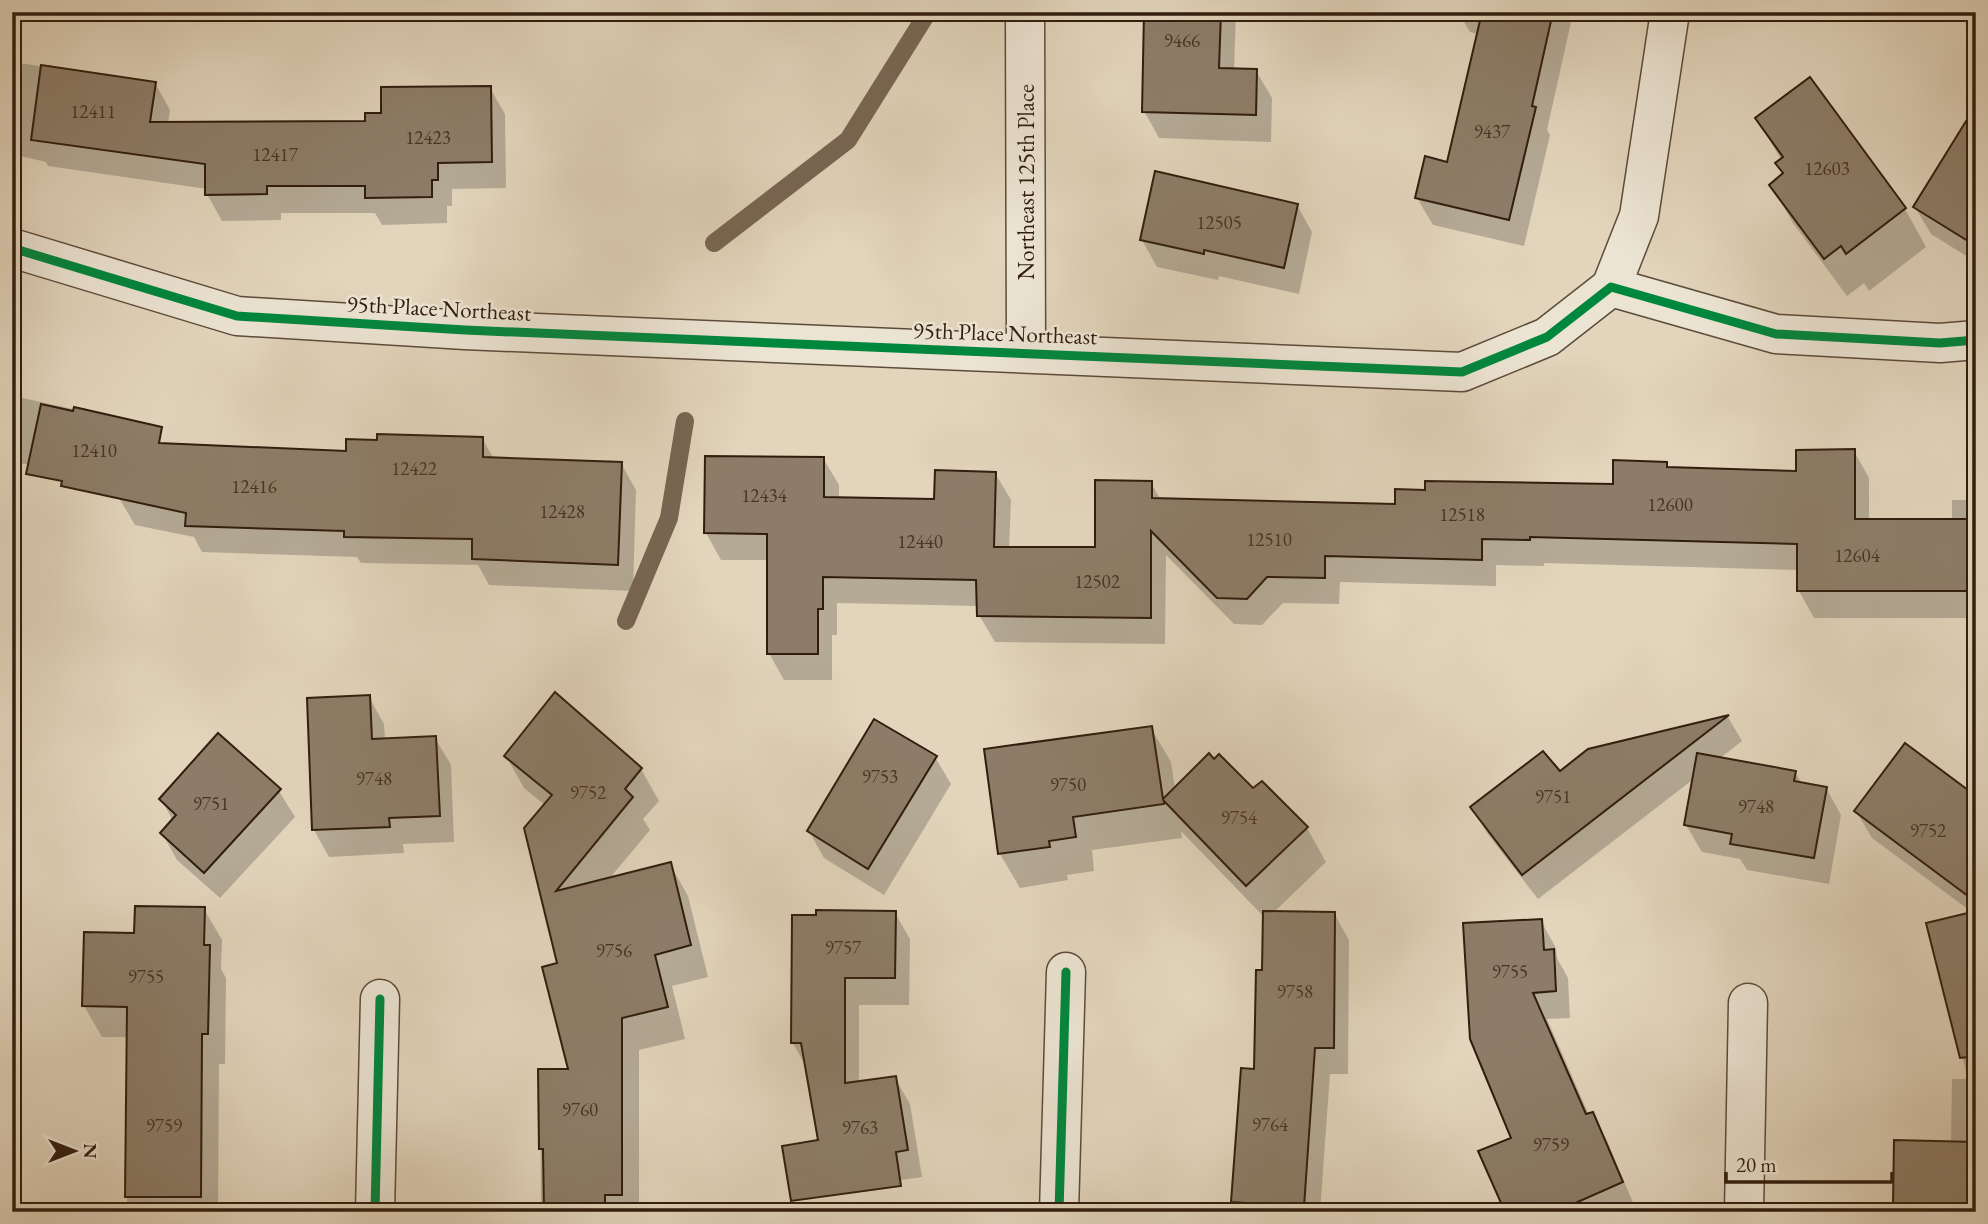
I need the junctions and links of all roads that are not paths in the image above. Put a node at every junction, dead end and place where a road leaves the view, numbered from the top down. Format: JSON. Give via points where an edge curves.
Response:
{"nodes":[{"id":1,"x":1025,"y":12,"type":"edge"},
{"id":2,"x":1670,"y":12,"type":"edge"},
{"id":3,"x":12,"y":248,"type":"edge"},
{"id":4,"x":1611,"y":287,"type":"junction"},
{"id":5,"x":1976,"y":340,"type":"edge"},
{"id":6,"x":1026,"y":352,"type":"junction"},
{"id":7,"x":1066,"y":972,"type":"dead end"},
{"id":8,"x":380,"y":999,"type":"dead end"},
{"id":9,"x":1748,"y":1003,"type":"dead end"},
{"id":10,"x":375,"y":1212,"type":"edge"},
{"id":11,"x":1059,"y":1212,"type":"edge"},
{"id":12,"x":1744,"y":1212,"type":"edge"}],
"edges":[{"from":1,"to":6,"type":"street","name":"Northeast 125th Place"},
{"from":2,"to":4,"type":"street","via":[[1639,216]]},
{"from":3,"to":6,"type":"street","name":"95th Place Northeast","via":[[237,316],[465,330]]},
{"from":4,"to":5,"type":"street","via":[[1776,334],[1940,343]]},
{"from":4,"to":6,"type":"street","name":"95th Place Northeast","via":[[1547,337],[1462,372]]},
{"from":7,"to":11,"type":"street"},
{"from":8,"to":10,"type":"street"},
{"from":9,"to":12,"type":"street"}]}
